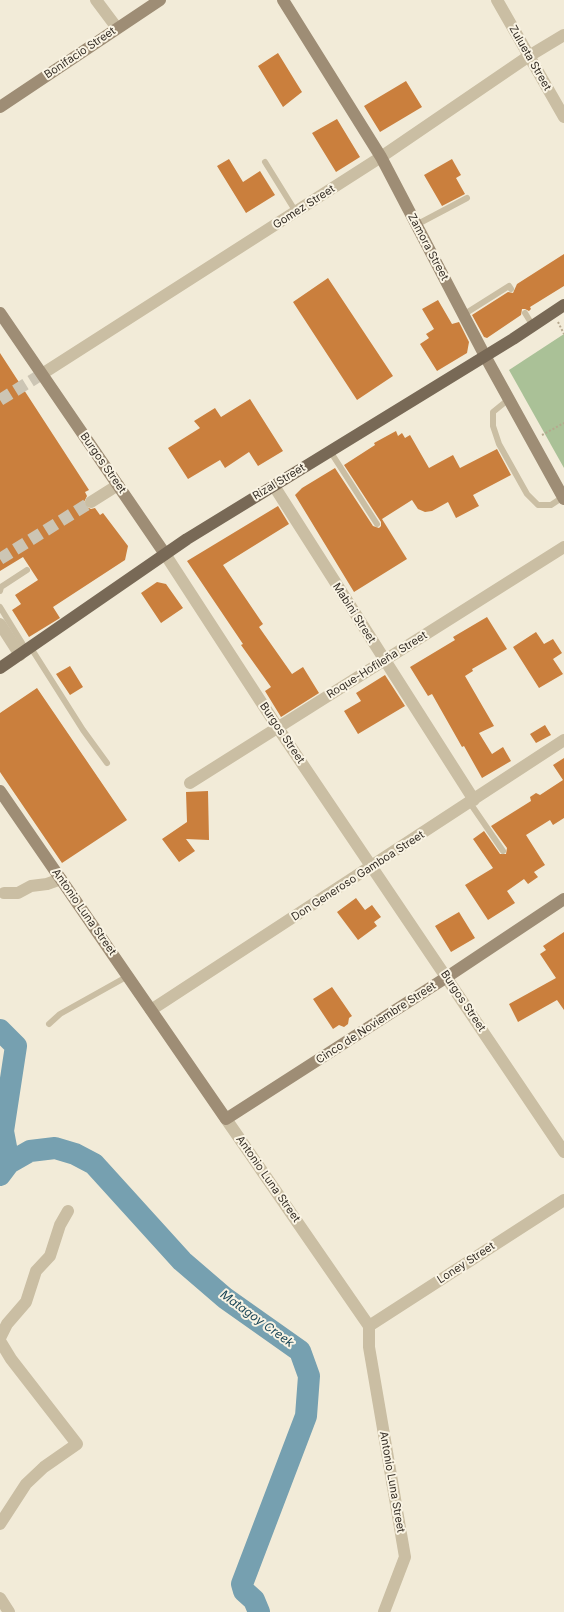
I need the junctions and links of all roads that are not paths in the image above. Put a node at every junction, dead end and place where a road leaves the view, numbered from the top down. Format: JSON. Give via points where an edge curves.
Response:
{"nodes":[{"id":1,"x":96,"y":0,"type":"edge"},
{"id":2,"x":160,"y":0,"type":"edge"},
{"id":3,"x":283,"y":0,"type":"edge"},
{"id":4,"x":497,"y":0,"type":"edge"},
{"id":5,"x":117,"y":28,"type":"junction"},
{"id":6,"x":564,"y":36,"type":"edge"},
{"id":7,"x":529,"y":56,"type":"junction"},
{"id":8,"x":0,"y":107,"type":"edge"},
{"id":9,"x":564,"y":117,"type":"edge"},
{"id":10,"x":381,"y":157,"type":"junction"},
{"id":11,"x":265,"y":162,"type":"dead end"},
{"id":12,"x":466,"y":198,"type":"dead end"},
{"id":13,"x":296,"y":212,"type":"junction"},
{"id":14,"x":416,"y":225,"type":"junction"},
{"id":15,"x":511,"y":289,"type":"dead end"},
{"id":16,"x":564,"y":305,"type":"edge"},
{"id":17,"x":0,"y":313,"type":"edge"},
{"id":18,"x":525,"y":313,"type":"dead end"},
{"id":19,"x":463,"y":315,"type":"junction"},
{"id":20,"x":533,"y":326,"type":"junction"},
{"id":21,"x":485,"y":356,"type":"junction"},
{"id":22,"x":42,"y":374,"type":"junction"},
{"id":23,"x":509,"y":400,"type":"junction"},
{"id":24,"x":330,"y":451,"type":"junction"},
{"id":25,"x":118,"y":485,"type":"junction"},
{"id":26,"x":274,"y":486,"type":"junction"},
{"id":27,"x":563,"y":498,"type":"edge"},
{"id":28,"x":91,"y":502,"type":"tunnel mouth"},
{"id":29,"x":377,"y":524,"type":"dead end"},
{"id":30,"x":564,"y":547,"type":"edge"},
{"id":31,"x":165,"y":554,"type":"junction"},
{"id":32,"x":27,"y":570,"type":"dead end"},
{"id":33,"x":0,"y":590,"type":"edge"},
{"id":34,"x":0,"y":607,"type":"edge"},
{"id":35,"x":0,"y":624,"type":"edge"},
{"id":36,"x":26,"y":651,"type":"junction"},
{"id":37,"x":385,"y":660,"type":"junction"},
{"id":38,"x":0,"y":668,"type":"edge"},
{"id":39,"x":278,"y":728,"type":"junction"},
{"id":40,"x":564,"y":740,"type":"edge"},
{"id":41,"x":107,"y":763,"type":"dead end"},
{"id":42,"x":190,"y":783,"type":"dead end"},
{"id":43,"x":0,"y":791,"type":"edge"},
{"id":44,"x":472,"y":802,"type":"junction"},
{"id":45,"x":503,"y":851,"type":"dead end"},
{"id":46,"x":372,"y":867,"type":"junction"},
{"id":47,"x":61,"y":879,"type":"junction"},
{"id":48,"x":4,"y":893,"type":"dead end"},
{"id":49,"x":564,"y":899,"type":"edge"},
{"id":50,"x":128,"y":976,"type":"junction"},
{"id":51,"x":447,"y":978,"type":"junction"},
{"id":52,"x":151,"y":1010,"type":"junction"},
{"id":53,"x":49,"y":1024,"type":"dead end"},
{"id":54,"x":226,"y":1119,"type":"junction"},
{"id":55,"x":564,"y":1152,"type":"edge"},
{"id":56,"x":564,"y":1200,"type":"edge"},
{"id":57,"x":68,"y":1211,"type":"dead end"},
{"id":58,"x":369,"y":1326,"type":"junction"},
{"id":59,"x":0,"y":1339,"type":"edge"},
{"id":60,"x":0,"y":1524,"type":"edge"},
{"id":61,"x":0,"y":1598,"type":"edge"},
{"id":62,"x":9,"y":1612,"type":"edge"},
{"id":63,"x":384,"y":1612,"type":"edge"}],
"edges":[{"from":1,"to":5,"type":"street"},
{"from":2,"to":5,"type":"street","name":"Bonifacio Street"},
{"from":3,"to":10,"type":"street","name":"Zamora Street"},
{"from":4,"to":7,"type":"street","name":"Zulueta Street"},
{"from":5,"to":8,"type":"street","name":"Bonifacio Street"},
{"from":6,"to":7,"type":"street","name":"Gomez Street"},
{"from":7,"to":9,"type":"street","name":"Zulueta Street"},
{"from":7,"to":10,"type":"street","name":"Gomez Street"},
{"from":10,"to":13,"type":"street","name":"Gomez Street"},
{"from":10,"to":14,"type":"street","name":"Zamora Street"},
{"from":11,"to":13,"type":"lane"},
{"from":12,"to":14,"type":"lane"},
{"from":13,"to":22,"type":"street","name":"Gomez Street"},
{"from":14,"to":19,"type":"street","name":"Zamora Street"},
{"from":15,"to":19,"type":"lane","via":[[509,286]]},
{"from":16,"to":20,"type":"main road","name":"Rizal Street"},
{"from":17,"to":22,"type":"street","name":"Burgos Street"},
{"from":18,"to":20,"type":"lane"},
{"from":19,"to":21,"type":"street","name":"Zamora Street"},
{"from":20,"to":21,"type":"main road","name":"Rizal Street"},
{"from":21,"to":23,"type":"street","name":"Zamora Street"},
{"from":21,"to":24,"type":"main road","name":"Rizal Street"},
{"from":22,"to":25,"type":"street","name":"Burgos Street"},
{"from":23,"to":27,"type":"street","name":"Zamora Street"},
{"from":23,"to":27,"type":"lane","via":[[493,412],[493,426],[499,444],[527,494],[538,505],[551,504]]},
{"from":24,"to":26,"type":"main road","name":"Rizal Street"},
{"from":24,"to":29,"type":"lane"},
{"from":25,"to":28,"type":"street"},
{"from":25,"to":31,"type":"street","name":"Burgos Street"},
{"from":26,"to":31,"type":"main road","name":"Rizal Street"},
{"from":26,"to":37,"type":"street","name":"Mabini Street"},
{"from":30,"to":37,"type":"street","name":"Roque-Hofileña Street"},
{"from":31,"to":36,"type":"main road","name":"Rizal Street"},
{"from":31,"to":39,"type":"street","name":"Burgos Street"},
{"from":32,"to":33,"type":"lane"},
{"from":34,"to":36,"type":"lane"},
{"from":35,"to":36,"type":"street"},
{"from":36,"to":38,"type":"main road","name":"Rizal Street"},
{"from":36,"to":41,"type":"lane"},
{"from":37,"to":39,"type":"street","name":"Roque-Hofileña Street"},
{"from":37,"to":44,"type":"street","name":"Mabini Street"},
{"from":39,"to":42,"type":"street","name":"Roque-Hofileña Street"},
{"from":39,"to":46,"type":"street","name":"Burgos Street"},
{"from":40,"to":44,"type":"street","name":"Don Generoso Gamboa Street"},
{"from":43,"to":47,"type":"street","name":"Antonio Luna Street"},
{"from":44,"to":45,"type":"lane"},
{"from":44,"to":46,"type":"street","name":"Don Generoso Gamboa Street"},
{"from":46,"to":51,"type":"street","name":"Burgos Street"},
{"from":46,"to":52,"type":"street","name":"Don Generoso Gamboa Street"},
{"from":47,"to":48,"type":"street","via":[[18,892]]},
{"from":47,"to":50,"type":"street","name":"Antonio Luna Street"},
{"from":49,"to":51,"type":"street","name":"Cinco de Noviembre Street"},
{"from":50,"to":52,"type":"street","name":"Antonio Luna Street"},
{"from":50,"to":53,"type":"lane","via":[[60,1014]]},
{"from":51,"to":54,"type":"street","name":"Cinco de Noviembre Street"},
{"from":51,"to":55,"type":"street","name":"Burgos Street"},
{"from":52,"to":54,"type":"street","name":"Antonio Luna Street"},
{"from":54,"to":58,"type":"street","name":"Antonio Luna Street"},
{"from":56,"to":58,"type":"street","name":"Loney Street"},
{"from":57,"to":59,"type":"street","via":[[60,1225],[50,1256],[36,1271],[26,1302],[7,1324]]},
{"from":58,"to":63,"type":"street","name":"Antonio Luna Street","via":[[368,1347],[405,1557]]},
{"from":59,"to":60,"type":"street","via":[[11,1359],[77,1444],[44,1467],[26,1484]]},
{"from":61,"to":62,"type":"street"}]}
